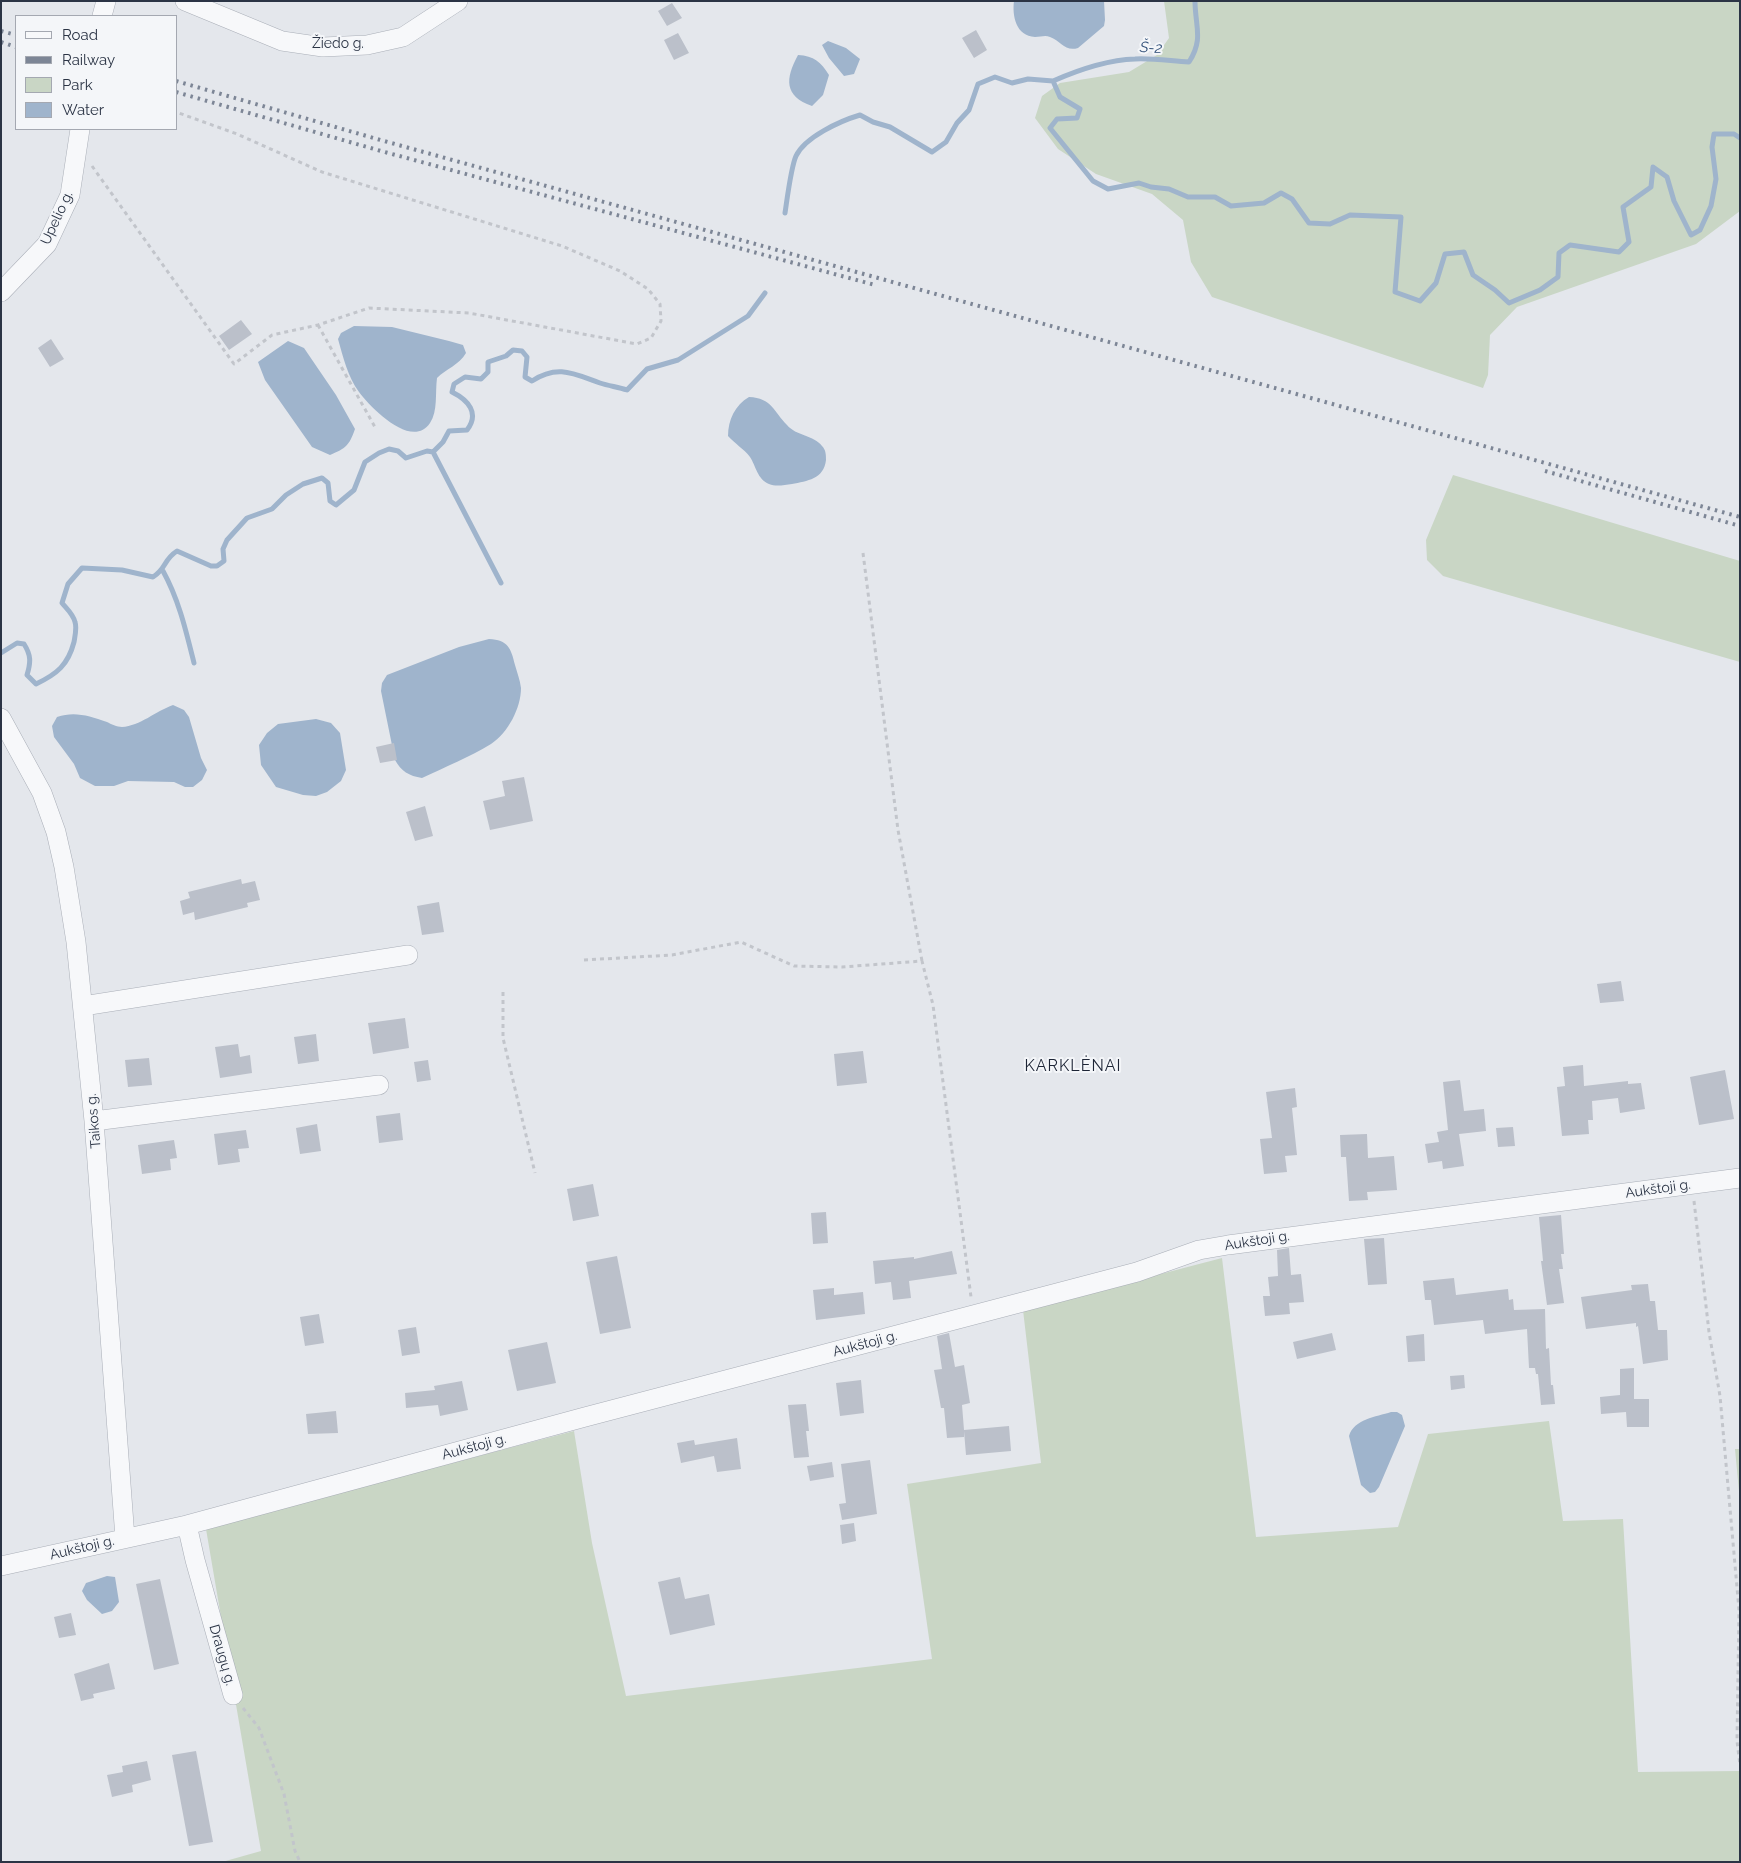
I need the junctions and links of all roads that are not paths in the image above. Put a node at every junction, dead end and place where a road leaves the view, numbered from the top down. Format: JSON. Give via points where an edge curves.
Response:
{"nodes":[{"id":1,"x":106,"y":1,"type":"edge"},
{"id":2,"x":185,"y":1,"type":"edge"},
{"id":3,"x":458,"y":1,"type":"edge"},
{"id":4,"x":102,"y":15,"type":"edge"},
{"id":5,"x":80,"y":130,"type":"edge"},
{"id":6,"x":1,"y":292,"type":"edge"},
{"id":7,"x":1,"y":718,"type":"edge"},
{"id":8,"x":408,"y":955,"type":"dead end"},
{"id":9,"x":83,"y":1006,"type":"junction"},
{"id":10,"x":379,"y":1084,"type":"dead end"},
{"id":11,"x":94,"y":1121,"type":"junction"},
{"id":12,"x":1740,"y":1178,"type":"edge"},
{"id":13,"x":187,"y":1525,"type":"junction"},
{"id":14,"x":125,"y":1538,"type":"junction"},
{"id":15,"x":1,"y":1566,"type":"edge"},
{"id":16,"x":233,"y":1695,"type":"road end"}],
"edges":[{"from":1,"to":4,"type":"street"},
{"from":2,"to":3,"type":"street","name":"Žiedo g.","via":[[282,41],[323,47],[366,45],[403,37]]},
{"from":5,"to":6,"type":"street","name":"Upelio g.","via":[[70,195],[47,244]]},
{"from":7,"to":9,"type":"street","name":"Taikos g.","via":[[42,793],[56,832],[76,942]]},
{"from":8,"to":9,"type":"street"},
{"from":9,"to":11,"type":"street","name":"Taikos g."},
{"from":10,"to":11,"type":"street"},
{"from":11,"to":14,"type":"street","name":"Taikos g."},
{"from":12,"to":13,"type":"street","name":"Aukštoji g.","via":[[1199,1250],[1137,1272]]},
{"from":13,"to":14,"type":"street","name":"Aukštoji g."},
{"from":13,"to":16,"type":"street","name":"Draugų g."},
{"from":14,"to":15,"type":"street","name":"Aukštoji g."}]}
